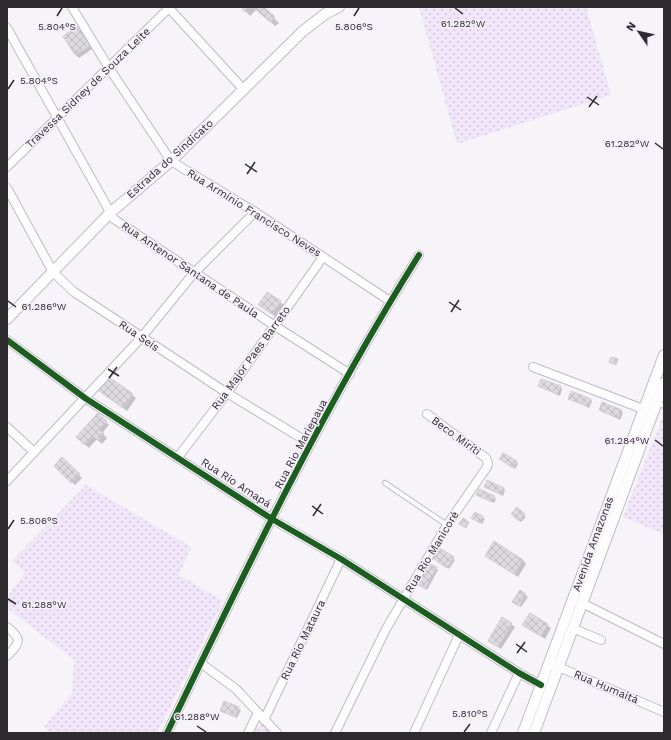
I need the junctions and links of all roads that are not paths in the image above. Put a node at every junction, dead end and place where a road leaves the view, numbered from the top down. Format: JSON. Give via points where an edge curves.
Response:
{"nodes":[{"id":1,"x":72,"y":7,"type":"edge"},
{"id":2,"x":169,"y":7,"type":"edge"},
{"id":3,"x":339,"y":7,"type":"edge"},
{"id":4,"x":7,"y":28,"type":"edge"},
{"id":5,"x":109,"y":68,"type":"junction"},
{"id":6,"x":244,"y":90,"type":"junction"},
{"id":7,"x":56,"y":119,"type":"junction"},
{"id":8,"x":171,"y":161,"type":"junction"},
{"id":9,"x":7,"y":167,"type":"edge"},
{"id":10,"x":7,"y":188,"type":"edge"},
{"id":11,"x":255,"y":212,"type":"junction"},
{"id":12,"x":110,"y":213,"type":"junction"},
{"id":13,"x":419,"y":255,"type":"dead end"},
{"id":14,"x":323,"y":257,"type":"junction"},
{"id":15,"x":53,"y":272,"type":"junction"},
{"id":16,"x":194,"y":274,"type":"junction"},
{"id":17,"x":390,"y":301,"type":"junction"},
{"id":18,"x":7,"y":319,"type":"edge"},
{"id":19,"x":275,"y":326,"type":"junction"},
{"id":20,"x":141,"y":338,"type":"junction"},
{"id":21,"x":7,"y":340,"type":"edge"},
{"id":22,"x":664,"y":354,"type":"edge"},
{"id":23,"x":533,"y":367,"type":"dead end"},
{"id":24,"x":350,"y":374,"type":"junction"},
{"id":25,"x":664,"y":383,"type":"edge"},
{"id":26,"x":227,"y":393,"type":"junction"},
{"id":27,"x":86,"y":398,"type":"junction"},
{"id":28,"x":653,"y":405,"type":"edge"},
{"id":29,"x":427,"y":414,"type":"dead end"},
{"id":30,"x":7,"y":427,"type":"edge"},
{"id":31,"x":311,"y":444,"type":"junction"},
{"id":32,"x":34,"y":452,"type":"junction"},
{"id":33,"x":178,"y":457,"type":"junction"},
{"id":34,"x":486,"y":458,"type":"joint"},
{"id":35,"x":7,"y":481,"type":"edge"},
{"id":36,"x":385,"y":483,"type":"dead end"},
{"id":37,"x":272,"y":519,"type":"junction"},
{"id":38,"x":447,"y":524,"type":"junction"},
{"id":39,"x":341,"y":559,"type":"junction"},
{"id":40,"x":404,"y":599,"type":"junction"},
{"id":41,"x":582,"y":603,"type":"junction"},
{"id":42,"x":7,"y":627,"type":"edge"},
{"id":43,"x":572,"y":628,"type":"junction"},
{"id":44,"x":459,"y":634,"type":"junction"},
{"id":45,"x":602,"y":640,"type":"dead end"},
{"id":46,"x":664,"y":644,"type":"edge"},
{"id":47,"x":7,"y":656,"type":"edge"},
{"id":48,"x":202,"y":664,"type":"junction"},
{"id":49,"x":554,"y":665,"type":"junction"},
{"id":50,"x":519,"y":673,"type":"junction"},
{"id":51,"x":541,"y":685,"type":"junction"},
{"id":52,"x":664,"y":712,"type":"edge"},
{"id":53,"x":258,"y":713,"type":"junction"},
{"id":54,"x":264,"y":720,"type":"junction"},
{"id":55,"x":167,"y":733,"type":"edge"},
{"id":56,"x":248,"y":733,"type":"edge"},
{"id":57,"x":277,"y":733,"type":"edge"},
{"id":58,"x":335,"y":733,"type":"edge"},
{"id":59,"x":414,"y":733,"type":"edge"},
{"id":60,"x":491,"y":733,"type":"edge"},
{"id":61,"x":523,"y":733,"type":"edge"},
{"id":62,"x":534,"y":733,"type":"edge"}],
"edges":[{"from":1,"to":5,"type":"street","name":"Rua Armínio Francisco Neves"},
{"from":2,"to":5,"type":"street","name":"Travessa Sidney de Souza Leite"},
{"from":2,"to":6,"type":"street"},
{"from":3,"to":6,"type":"street","name":"Estrada do Sindicato","via":[[303,31]]},
{"from":4,"to":7,"type":"street","name":"Rua Antenor Santana de Paula"},
{"from":5,"to":7,"type":"street","name":"Travessa Sidney de Souza Leite"},
{"from":5,"to":8,"type":"street","name":"Rua Armínio Francisco Neves"},
{"from":6,"to":8,"type":"street","name":"Estrada do Sindicato"},
{"from":7,"to":9,"type":"street","name":"Travessa Sidney de Souza Leite"},
{"from":7,"to":12,"type":"street","name":"Rua Antenor Santana de Paula"},
{"from":8,"to":11,"type":"street","name":"Rua Armínio Francisco Neves"},
{"from":8,"to":12,"type":"street","name":"Estrada do Sindicato"},
{"from":10,"to":15,"type":"street","name":"Rua Seis"},
{"from":11,"to":14,"type":"street","name":"Rua Armínio Francisco Neves"},
{"from":11,"to":16,"type":"street"},
{"from":12,"to":15,"type":"street","name":"Estrada do Sindicato"},
{"from":12,"to":16,"type":"street","name":"Rua Antenor Santana de Paula","via":[[119,224]]},
{"from":13,"to":17,"type":"street","name":"Rua Rio Mariepaua"},
{"from":14,"to":17,"type":"street","name":"Rua Armínio Francisco Neves"},
{"from":14,"to":19,"type":"street","name":"Rua Major Paes Barreto"},
{"from":15,"to":18,"type":"street","name":"Estrada do Sindicato"},
{"from":15,"to":20,"type":"street","name":"Rua Seis","via":[[74,292]]},
{"from":16,"to":19,"type":"street","name":"Rua Antenor Santana de Paula"},
{"from":16,"to":20,"type":"street"},
{"from":17,"to":24,"type":"street","name":"Rua Rio Mariepaua"},
{"from":19,"to":24,"type":"street","name":"Rua Antenor Santana de Paula"},
{"from":19,"to":26,"type":"street","name":"Rua Major Paes Barreto"},
{"from":20,"to":26,"type":"street","name":"Rua Seis"},
{"from":20,"to":27,"type":"street"},
{"from":21,"to":27,"type":"street","name":"Rua Rio Amapá"},
{"from":22,"to":28,"type":"street","name":"Avenida Amazonas"},
{"from":23,"to":28,"type":"street"},
{"from":24,"to":31,"type":"street","name":"Rua Rio Mariepaua"},
{"from":25,"to":28,"type":"street","name":"Avenida Amazonas"},
{"from":26,"to":31,"type":"street","name":"Rua Seis"},
{"from":26,"to":33,"type":"street","name":"Rua Major Paes Barreto"},
{"from":27,"to":32,"type":"street"},
{"from":27,"to":33,"type":"street","name":"Rua Rio Amapá"},
{"from":28,"to":41,"type":"street","name":"Avenida Amazonas"},
{"from":28,"to":49,"type":"street","name":"Avenida Amazonas"},
{"from":29,"to":34,"type":"street","name":"Beco Miriti"},
{"from":30,"to":32,"type":"street"},
{"from":31,"to":37,"type":"street","name":"Rua Rio Mariepaua"},
{"from":32,"to":35,"type":"street"},
{"from":33,"to":37,"type":"street","name":"Rua Rio Amapá"},
{"from":34,"to":38,"type":"street","name":"Rua Rio Manicoré","via":[[487,467]]},
{"from":36,"to":38,"type":"lane"},
{"from":37,"to":39,"type":"street","name":"Rua Rio Amapá"},
{"from":37,"to":48,"type":"street","name":"Rua Rio Mariepaua"},
{"from":38,"to":40,"type":"street","name":"Rua Rio Manicoré"},
{"from":39,"to":40,"type":"street","name":"Rua Rio Amapá"},
{"from":39,"to":54,"type":"street","name":"Rua Rio Mataura"},
{"from":40,"to":44,"type":"street","name":"Rua Rio Amapá"},
{"from":40,"to":58,"type":"street","name":"Rua Rio Manicoré","via":[[386,629]]},
{"from":41,"to":43,"type":"street","name":"Avenida Amazonas"},
{"from":41,"to":46,"type":"street"},
{"from":42,"to":47,"type":"street","via":[[19,640]]},
{"from":43,"to":45,"type":"street"},
{"from":43,"to":49,"type":"street","name":"Avenida Amazonas"},
{"from":44,"to":50,"type":"street","name":"Rua Rio Amapá"},
{"from":44,"to":59,"type":"street"},
{"from":48,"to":53,"type":"street","via":[[236,689]]},
{"from":48,"to":55,"type":"street","name":"Rua Rio Mariepaua"},
{"from":49,"to":51,"type":"street","name":"Avenida Amazonas"},
{"from":49,"to":52,"type":"street","name":"Rua Humaitá"},
{"from":49,"to":62,"type":"street","name":"Avenida Amazonas"},
{"from":50,"to":51,"type":"street","name":"Rua Rio Amapá"},
{"from":50,"to":60,"type":"street"},
{"from":51,"to":61,"type":"street","name":"Avenida Amazonas"},
{"from":53,"to":54,"type":"street"},
{"from":53,"to":56,"type":"street"},
{"from":54,"to":57,"type":"street"}]}
